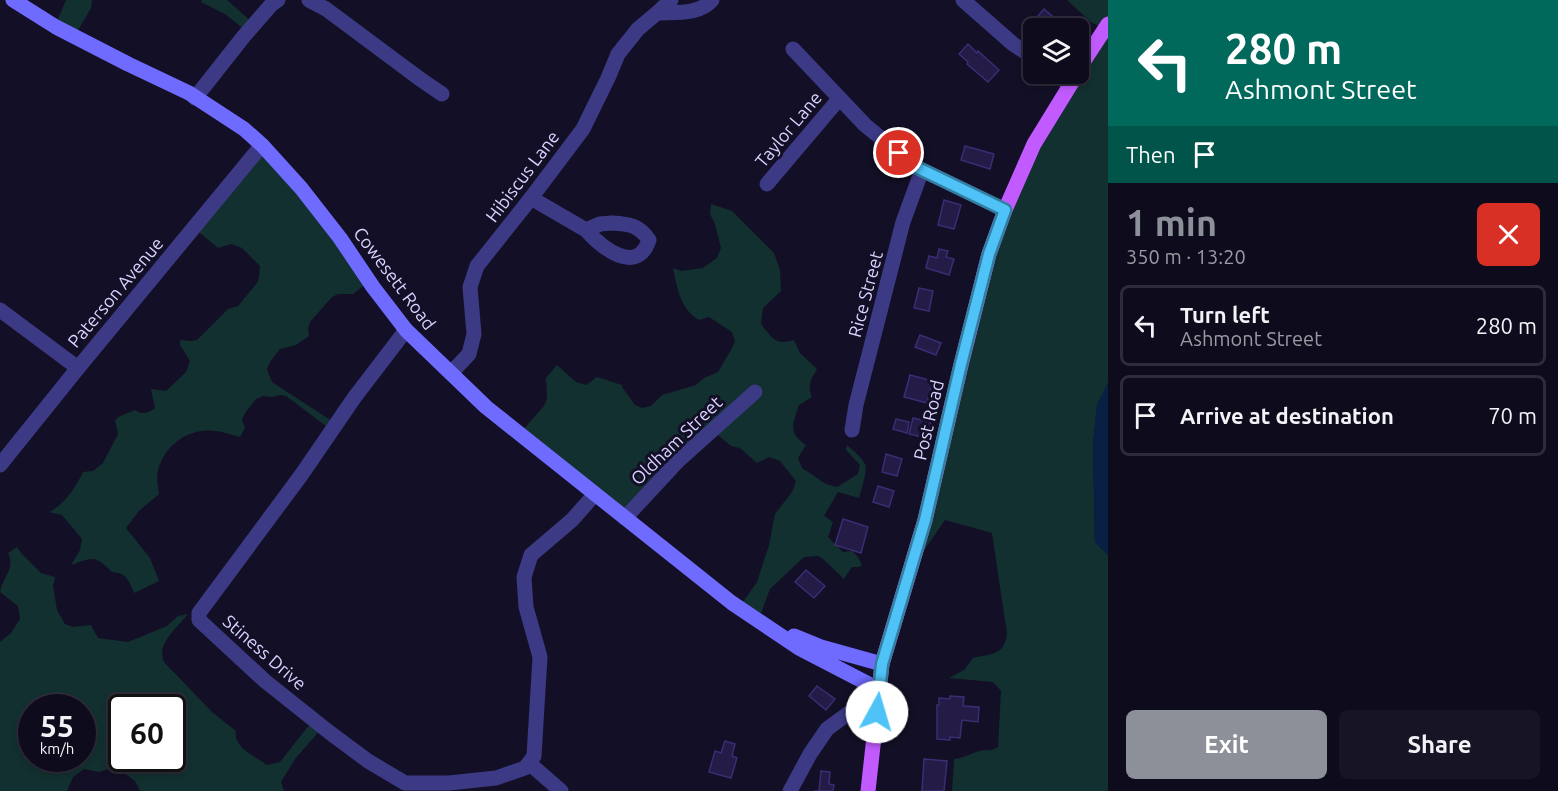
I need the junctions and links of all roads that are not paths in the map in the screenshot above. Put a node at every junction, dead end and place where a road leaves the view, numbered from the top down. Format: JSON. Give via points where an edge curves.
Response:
{"nodes":[{"id":1,"x":13,"y":0,"type":"edge"},
{"id":2,"x":278,"y":0,"type":"edge"},
{"id":3,"x":309,"y":0,"type":"edge"},
{"id":4,"x":671,"y":0,"type":"edge"},
{"id":5,"x":712,"y":0,"type":"edge"},
{"id":6,"x":963,"y":0,"type":"edge"},
{"id":7,"x":657,"y":13,"type":"junction"},
{"id":8,"x":1108,"y":24,"type":"edge"},
{"id":9,"x":793,"y":49,"type":"dead end"},
{"id":10,"x":1023,"y":51,"type":"edge"},
{"id":11,"x":1089,"y":54,"type":"edge"},
{"id":12,"x":1070,"y":84,"type":"edge"},
{"id":13,"x":442,"y":94,"type":"dead end"},
{"id":14,"x":195,"y":98,"type":"junction"},
{"id":15,"x":839,"y":99,"type":"junction"},
{"id":16,"x":262,"y":146,"type":"junction"},
{"id":17,"x":922,"y":170,"type":"junction"},
{"id":18,"x":766,"y":184,"type":"dead end"},
{"id":19,"x":531,"y":198,"type":"junction"},
{"id":20,"x":1005,"y":210,"type":"junction"},
{"id":21,"x":586,"y":230,"type":"dead end"},
{"id":22,"x":0,"y":310,"type":"edge"},
{"id":23,"x":406,"y":330,"type":"junction"},
{"id":24,"x":78,"y":368,"type":"junction"},
{"id":25,"x":451,"y":373,"type":"junction"},
{"id":26,"x":755,"y":392,"type":"dead end"},
{"id":27,"x":852,"y":430,"type":"dead end"},
{"id":28,"x":0,"y":465,"type":"edge"},
{"id":29,"x":595,"y":494,"type":"junction"},
{"id":30,"x":625,"y":518,"type":"junction"},
{"id":31,"x":764,"y":625,"type":"junction"},
{"id":32,"x":882,"y":664,"type":"junction"},
{"id":33,"x":879,"y":690,"type":"junction"},
{"id":34,"x":529,"y":763,"type":"junction"},
{"id":35,"x":561,"y":791,"type":"edge"},
{"id":36,"x":790,"y":791,"type":"edge"},
{"id":37,"x":868,"y":791,"type":"edge"}],
"edges":[{"from":1,"to":14,"type":"main road","name":"Cowesett Road","via":[[56,27]]},
{"from":2,"to":14,"type":"street"},
{"from":3,"to":13,"type":"street"},
{"from":4,"to":7,"type":"street","name":"Hibiscus Lane"},
{"from":5,"to":7,"type":"street","via":[[697,10]]},
{"from":6,"to":10,"type":"street"},
{"from":7,"to":19,"type":"street","name":"Hibiscus Lane","via":[[618,54],[583,129]]},
{"from":8,"to":11,"type":"main road","name":"Post Road"},
{"from":9,"to":15,"type":"street"},
{"from":12,"to":20,"type":"main road","name":"Post Road","via":[[1034,144]]},
{"from":14,"to":16,"type":"main road","name":"Cowesett Road","via":[[244,129]]},
{"from":15,"to":17,"type":"street"},
{"from":15,"to":18,"type":"street","name":"Taylor Lane"},
{"from":16,"to":23,"type":"main road","name":"Cowesett Road","via":[[334,230]]},
{"from":16,"to":24,"type":"street","name":"Paterson Avenue"},
{"from":17,"to":20,"type":"street"},
{"from":17,"to":27,"type":"street","name":"Rice Street","via":[[903,222]]},
{"from":19,"to":21,"type":"street"},
{"from":19,"to":25,"type":"street","name":"Hibiscus Lane","via":[[477,266],[470,287],[474,334],[469,354]]},
{"from":20,"to":32,"type":"main road","name":"Post Road","via":[[989,254],[925,520]]},
{"from":22,"to":24,"type":"street"},
{"from":23,"to":25,"type":"main road","name":"Cowesett Road"},
{"from":23,"to":34,"type":"street","name":"Stiness Drive","via":[[199,613],[199,620],[328,732],[405,783],[496,778]]},
{"from":24,"to":28,"type":"street","name":"Paterson Avenue"},
{"from":25,"to":29,"type":"main road","name":"Cowesett Road","via":[[486,407]]},
{"from":26,"to":30,"type":"street","name":"Oldham Street","via":[[678,461]]},
{"from":29,"to":30,"type":"main road","name":"Cowesett Road"},
{"from":29,"to":34,"type":"street","via":[[573,520],[531,555],[524,578],[526,607],[540,657],[534,756]]},
{"from":30,"to":31,"type":"main road","name":"Cowesett Road"},
{"from":31,"to":32,"type":"main road","name":"Cowesett Road","via":[[821,647]]},
{"from":31,"to":33,"type":"main road","name":"Cowesett Road"},
{"from":32,"to":33,"type":"main road","name":"Post Road"},
{"from":33,"to":36,"type":"street","via":[[827,729]]},
{"from":33,"to":37,"type":"main road","name":"Post Road"},
{"from":34,"to":35,"type":"street"}]}
